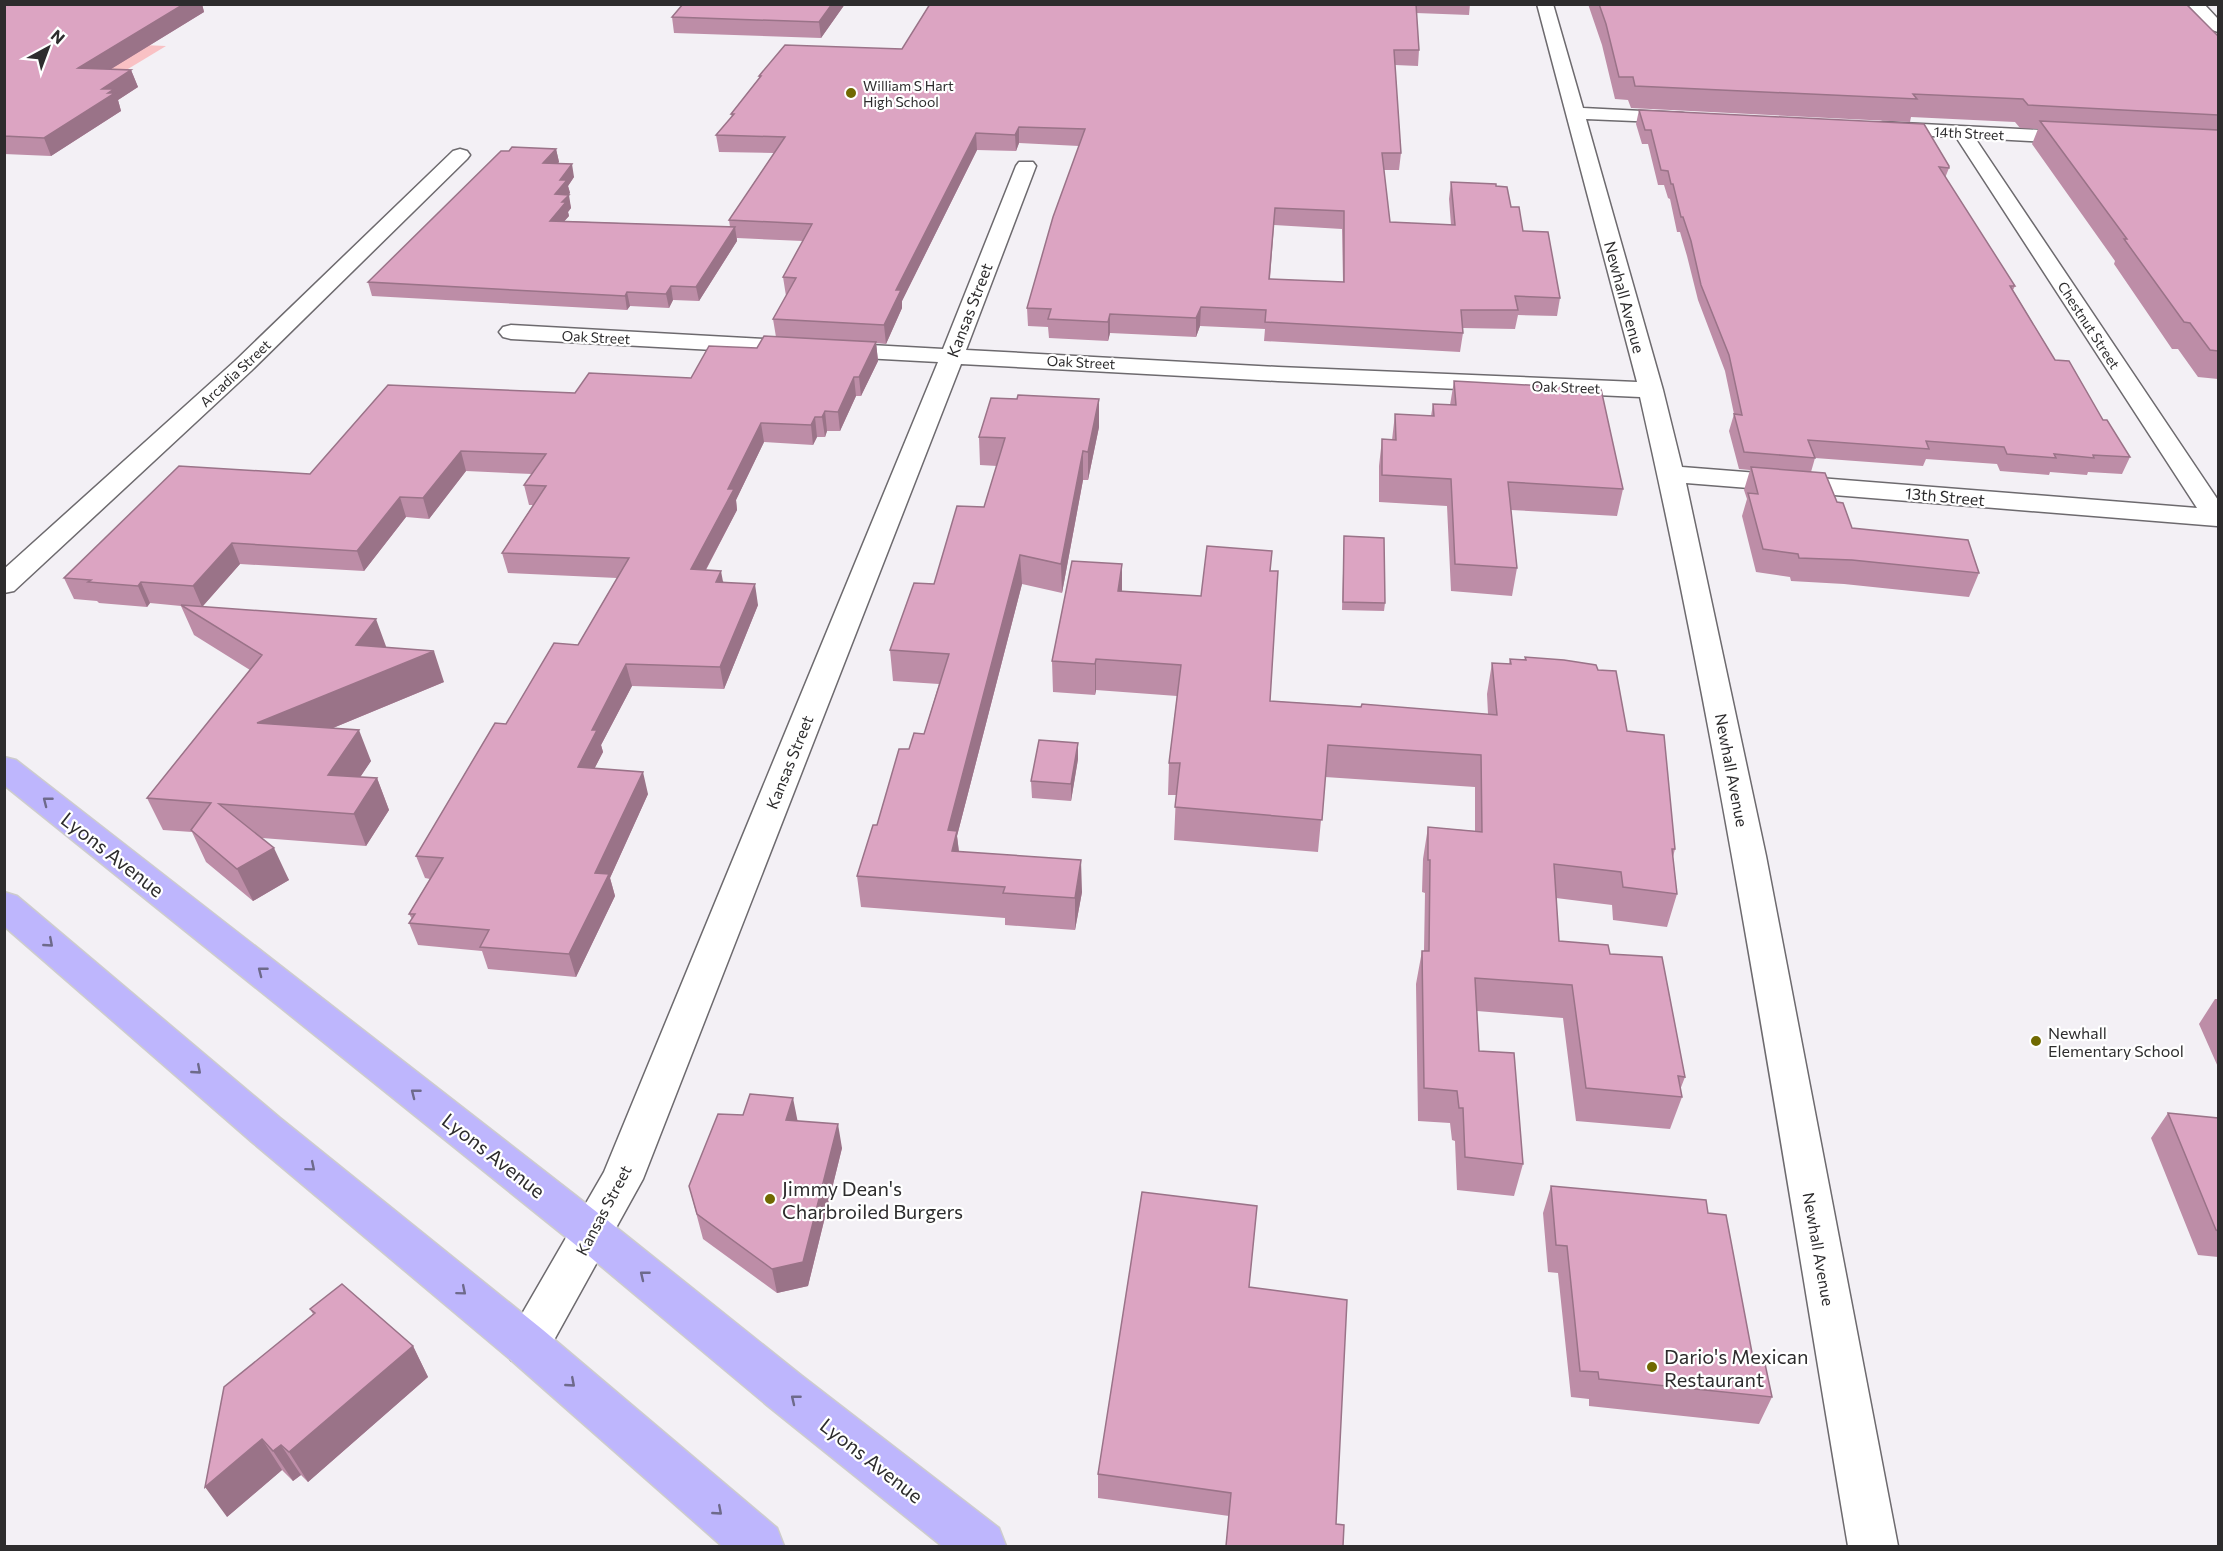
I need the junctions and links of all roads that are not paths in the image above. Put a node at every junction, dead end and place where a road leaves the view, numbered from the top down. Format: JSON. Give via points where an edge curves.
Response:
{"nodes":[{"id":1,"x":1545,"y":4,"type":"edge"},
{"id":2,"x":2194,"y":4,"type":"edge"},
{"id":3,"x":2218,"y":27,"type":"edge"},
{"id":4,"x":1575,"y":113,"type":"junction"},
{"id":5,"x":1704,"y":120,"type":"edge"},
{"id":6,"x":1868,"y":128,"type":"edge"},
{"id":7,"x":1962,"y":132,"type":"junction"},
{"id":8,"x":2102,"y":140,"type":"edge"},
{"id":9,"x":460,"y":155,"type":"dead end"},
{"id":10,"x":1026,"y":166,"type":"dead end"},
{"id":11,"x":511,"y":332,"type":"dead end"},
{"id":12,"x":952,"y":355,"type":"junction"},
{"id":13,"x":1651,"y":390,"type":"junction"},
{"id":14,"x":1672,"y":474,"type":"junction"},
{"id":15,"x":2218,"y":518,"type":"edge"},
{"id":16,"x":4,"y":585,"type":"edge"},
{"id":17,"x":4,"y":768,"type":"edge"},
{"id":18,"x":4,"y":905,"type":"edge"},
{"id":19,"x":592,"y":1233,"type":"junction"},
{"id":20,"x":526,"y":1345,"type":"junction"},
{"id":21,"x":759,"y":1546,"type":"edge"},
{"id":22,"x":981,"y":1546,"type":"edge"},
{"id":23,"x":1873,"y":1546,"type":"edge"}],
"edges":[{"from":1,"to":4,"type":"street","name":"Newhall Avenue"},
{"from":2,"to":3,"type":"street"},
{"from":4,"to":5,"type":"street"},
{"from":4,"to":13,"type":"street","name":"Newhall Avenue"},
{"from":6,"to":7,"type":"street","name":"14th Street"},
{"from":7,"to":8,"type":"street","name":"14th Street"},
{"from":7,"to":15,"type":"street","name":"Chestnut Street"},
{"from":9,"to":16,"type":"street","name":"Arcadia Street","via":[[243,366]]},
{"from":10,"to":12,"type":"street","name":"Kansas Street"},
{"from":11,"to":12,"type":"street","name":"Oak Street"},
{"from":12,"to":13,"type":"street","name":"Oak Street"},
{"from":12,"to":19,"type":"street","name":"Kansas Street","via":[[622,1179]]},
{"from":13,"to":14,"type":"street","name":"Newhall Avenue"},
{"from":14,"to":15,"type":"street","name":"13th Street"},
{"from":14,"to":23,"type":"street","name":"Newhall Avenue","via":[[1749,856]]},
{"from":19,"to":17,"type":"main road","name":"Lyons Avenue","one_way":true},
{"from":18,"to":20,"type":"main road","one_way":true,"via":[[266,1130]]},
{"from":19,"to":20,"type":"street","name":"Kansas Street"},
{"from":22,"to":19,"type":"main road","name":"Lyons Avenue","one_way":true},
{"from":20,"to":21,"type":"main road","one_way":true}]}
